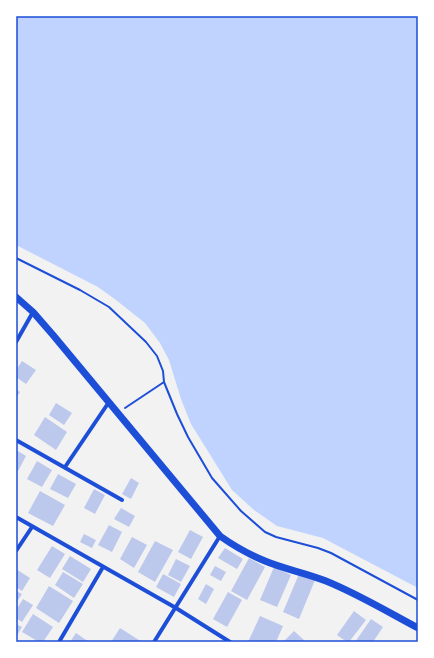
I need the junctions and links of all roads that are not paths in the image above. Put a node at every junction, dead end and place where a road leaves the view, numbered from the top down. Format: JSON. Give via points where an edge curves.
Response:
{"nodes":[{"id":1,"x":16,"y":297,"type":"edge"},
{"id":2,"x":33,"y":312,"type":"junction"},
{"id":3,"x":16,"y":342,"type":"edge"},
{"id":4,"x":109,"y":402,"type":"junction"},
{"id":5,"x":16,"y":440,"type":"edge"},
{"id":6,"x":65,"y":467,"type":"junction"},
{"id":7,"x":122,"y":500,"type":"dead end"},
{"id":8,"x":16,"y":517,"type":"edge"},
{"id":9,"x":32,"y":527,"type":"junction"},
{"id":10,"x":220,"y":536,"type":"junction"},
{"id":11,"x":16,"y":551,"type":"edge"},
{"id":12,"x":103,"y":567,"type":"junction"},
{"id":13,"x":176,"y":608,"type":"junction"},
{"id":14,"x":418,"y":628,"type":"edge"},
{"id":15,"x":59,"y":642,"type":"edge"},
{"id":16,"x":154,"y":642,"type":"edge"},
{"id":17,"x":230,"y":642,"type":"edge"}],
"edges":[{"from":1,"to":2,"type":"street"},
{"from":2,"to":3,"type":"street"},
{"from":2,"to":4,"type":"street"},
{"from":4,"to":6,"type":"street"},
{"from":4,"to":10,"type":"street"},
{"from":5,"to":6,"type":"street"},
{"from":6,"to":7,"type":"street"},
{"from":8,"to":9,"type":"street"},
{"from":9,"to":11,"type":"street"},
{"from":9,"to":12,"type":"street"},
{"from":10,"to":13,"type":"street"},
{"from":10,"to":14,"type":"street","via":[[266,562],[326,581]]},
{"from":12,"to":13,"type":"street"},
{"from":12,"to":15,"type":"street"},
{"from":13,"to":16,"type":"street"},
{"from":13,"to":17,"type":"street"}]}
